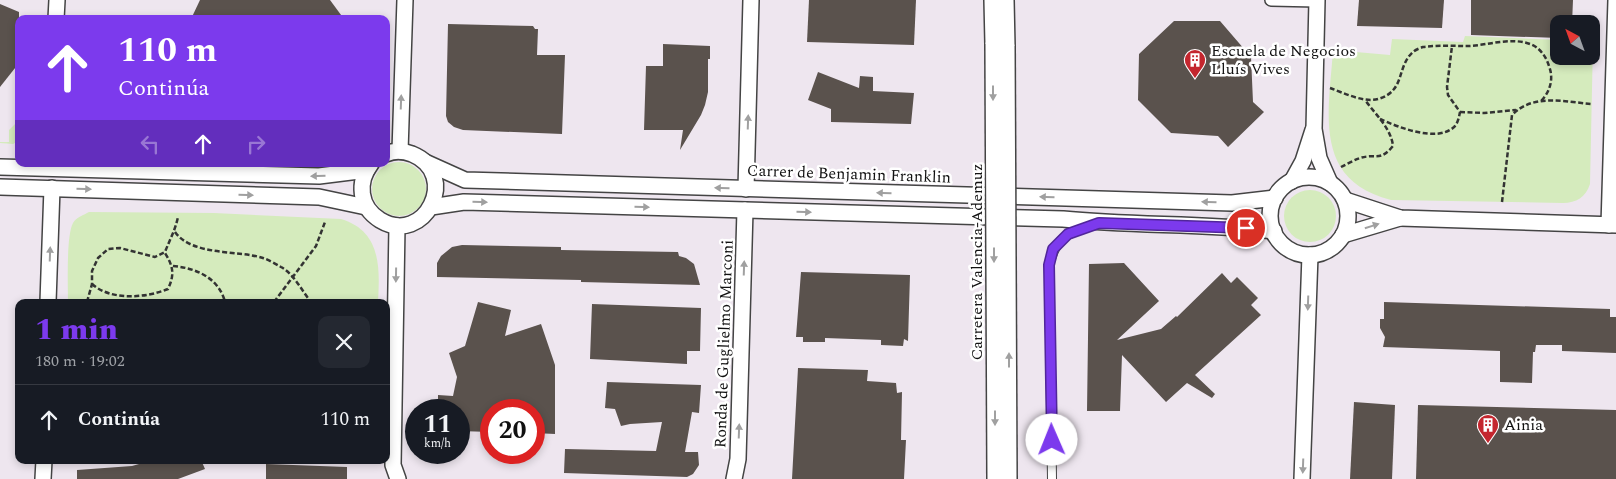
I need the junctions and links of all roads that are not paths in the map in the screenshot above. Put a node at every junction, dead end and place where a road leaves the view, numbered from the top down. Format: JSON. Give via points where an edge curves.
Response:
{"nodes":[{"id":1,"x":57,"y":0,"type":"edge"},
{"id":2,"x":404,"y":0,"type":"edge"},
{"id":3,"x":751,"y":0,"type":"edge"},
{"id":4,"x":992,"y":0,"type":"edge"},
{"id":5,"x":1006,"y":0,"type":"edge"},
{"id":6,"x":1271,"y":0,"type":"edge"},
{"id":7,"x":1317,"y":0,"type":"edge"},
{"id":8,"x":1616,"y":0,"type":"edge"},
{"id":9,"x":56,"y":15,"type":"edge"},
{"id":10,"x":1000,"y":45,"type":"junction"},
{"id":11,"x":1314,"y":129,"type":"junction"},
{"id":12,"x":393,"y":152,"type":"edge"},
{"id":13,"x":426,"y":162,"type":"junction"},
{"id":14,"x":0,"y":167,"type":"edge"},
{"id":15,"x":15,"y":167,"type":"edge"},
{"id":16,"x":79,"y":167,"type":"edge"},
{"id":17,"x":369,"y":167,"type":"edge"},
{"id":18,"x":1292,"y":181,"type":"junction"},
{"id":19,"x":1330,"y":182,"type":"junction"},
{"id":20,"x":0,"y":187,"type":"edge"},
{"id":21,"x":52,"y":188,"type":"junction"},
{"id":22,"x":746,"y":189,"type":"junction"},
{"id":23,"x":1275,"y":198,"type":"junction"},
{"id":24,"x":1345,"y":200,"type":"junction"},
{"id":25,"x":366,"y":207,"type":"junction"},
{"id":26,"x":431,"y":207,"type":"junction"},
{"id":27,"x":746,"y":210,"type":"junction"},
{"id":28,"x":1400,"y":218,"type":"junction"},
{"id":29,"x":1099,"y":223,"type":"junction"},
{"id":30,"x":1613,"y":225,"type":"edge"},
{"id":31,"x":397,"y":226,"type":"junction"},
{"id":32,"x":1274,"y":232,"type":"junction"},
{"id":33,"x":1343,"y":235,"type":"junction"},
{"id":34,"x":1310,"y":255,"type":"junction"},
{"id":35,"x":48,"y":299,"type":"edge"},
{"id":36,"x":390,"y":436,"type":"edge"},
{"id":37,"x":44,"y":464,"type":"edge"},
{"id":38,"x":43,"y":479,"type":"edge"},
{"id":39,"x":398,"y":479,"type":"edge"},
{"id":40,"x":734,"y":479,"type":"edge"},
{"id":41,"x":995,"y":479,"type":"edge"},
{"id":42,"x":1009,"y":479,"type":"edge"},
{"id":43,"x":1052,"y":479,"type":"edge"},
{"id":44,"x":1302,"y":479,"type":"edge"}],
"edges":[{"from":1,"to":9,"type":"street"},
{"from":12,"to":2,"type":"street","one_way":true},
{"from":22,"to":3,"type":"street","one_way":true},
{"from":4,"to":10,"type":"street"},
{"from":5,"to":10,"type":"street"},
{"from":6,"to":7,"type":"street"},
{"from":7,"to":11,"type":"street"},
{"from":8,"to":30,"type":"street"},
{"from":10,"to":41,"type":"street","name":"Carretera Valencia-Ademuz","one_way":true,"bridge":true},
{"from":42,"to":10,"type":"street","name":"Carretera Valencia-Ademuz","one_way":true,"bridge":true},
{"from":11,"to":18,"type":"street"},
{"from":11,"to":19,"type":"street","via":[[1319,158]]},
{"from":12,"to":13,"type":"street","name":"Carrer de Benjamin Franklin","via":[[418,156]]},
{"from":22,"to":13,"type":"street","name":"Carrer de Benjamin Franklin","one_way":true,"via":[[465,180]]},
{"from":13,"to":26,"type":"street","via":[[436,184],[436,196]]},
{"from":14,"to":15,"type":"street"},
{"from":17,"to":16,"type":"street","one_way":true,"via":[[320,176]]},
{"from":17,"to":25,"type":"street","via":[[361,189]]},
{"from":18,"to":19,"type":"street","via":[[1317,178]]},
{"from":18,"to":23,"type":"street"},
{"from":19,"to":24,"type":"street"},
{"from":20,"to":21,"type":"street"},
{"from":21,"to":25,"type":"street","one_way":true,"via":[[319,197]]},
{"from":35,"to":21,"type":"street","one_way":true},
{"from":23,"to":22,"type":"street","name":"Carrer de Benjamin Franklin","one_way":true,"via":[[1232,203]]},
{"from":23,"to":32,"type":"street","via":[[1271,209]]},
{"from":24,"to":28,"type":"street"},
{"from":24,"to":33,"type":"street","via":[[1348,212]]},
{"from":25,"to":31,"type":"street","via":[[374,217]]},
{"from":26,"to":27,"type":"street","one_way":true,"via":[[464,202]]},
{"from":26,"to":31,"type":"street","via":[[417,221]]},
{"from":27,"to":29,"type":"street","one_way":true,"via":[[1063,219]]},
{"from":40,"to":27,"type":"street","name":"Ronda de Guglielmo Marconi","one_way":true,"via":[[738,459]]},
{"from":28,"to":30,"type":"street"},
{"from":33,"to":28,"type":"street","one_way":true},
{"from":29,"to":32,"type":"street","via":[[1232,227]]},
{"from":29,"to":43,"type":"lane","via":[[1068,234],[1053,249],[1049,265]]},
{"from":31,"to":36,"type":"street","one_way":true},
{"from":32,"to":34,"type":"street","via":[[1288,249]]},
{"from":33,"to":34,"type":"street","via":[[1329,249]]},
{"from":34,"to":44,"type":"street","one_way":true},
{"from":36,"to":39,"type":"street","via":[[392,465]]},
{"from":37,"to":38,"type":"street"}]}
